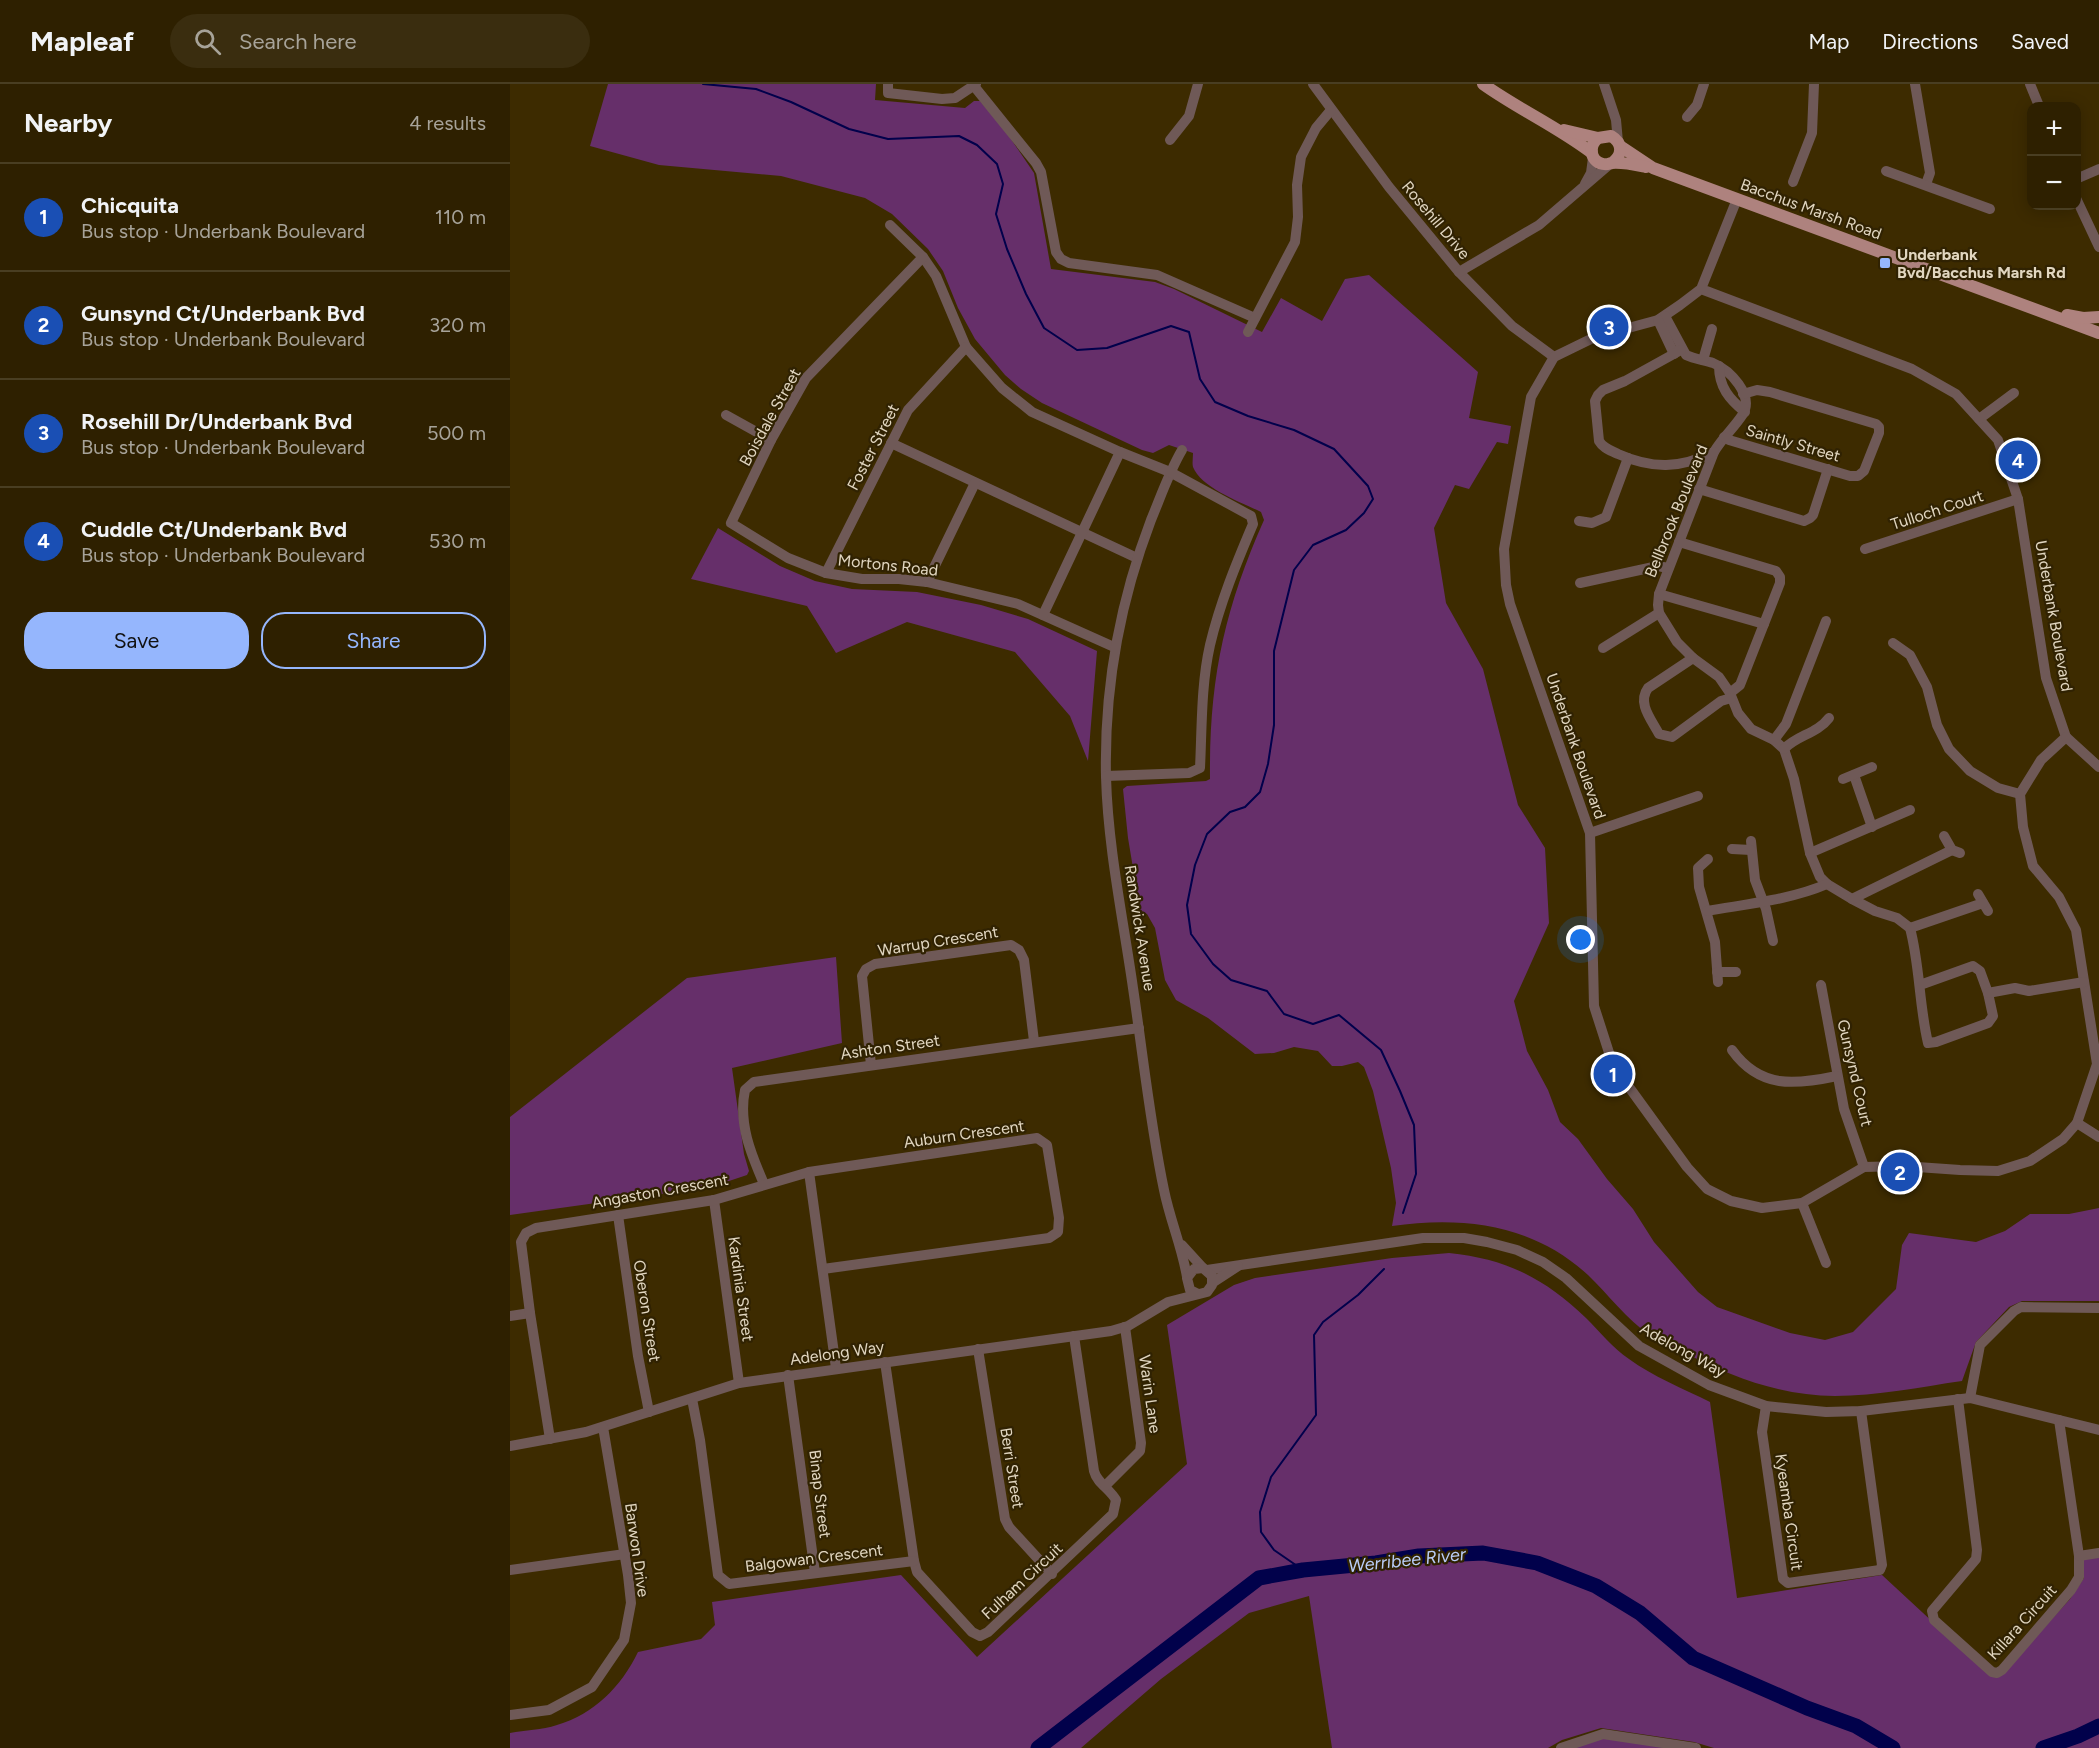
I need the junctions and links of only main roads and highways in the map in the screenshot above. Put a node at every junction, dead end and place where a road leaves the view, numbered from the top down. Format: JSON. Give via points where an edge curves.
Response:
{"nodes":[{"id":1,"x":1483,"y":84,"type":"edge"},
{"id":2,"x":1560,"y":130,"type":"junction"},
{"id":3,"x":1600,"y":137,"type":"junction"},
{"id":4,"x":1619,"y":144,"type":"junction"},
{"id":5,"x":1592,"y":155,"type":"junction"},
{"id":6,"x":1611,"y":164,"type":"junction"},
{"id":7,"x":1653,"y":168,"type":"junction"},
{"id":8,"x":2025,"y":304,"type":"junction"},
{"id":9,"x":2099,"y":317,"type":"edge"},
{"id":10,"x":2099,"y":333,"type":"edge"}],
"edges":[{"from":1,"to":2,"type":"main road"},
{"from":2,"to":3,"type":"main road"},
{"from":2,"to":5,"type":"main road"},
{"from":3,"to":4,"type":"main road","via":[[1611,136]]},
{"from":3,"to":5,"type":"main road","via":[[1592,144]]},
{"from":4,"to":6,"type":"main road","via":[[1619,156]]},
{"from":4,"to":7,"type":"main road","name":"Bacchus Marsh Road"},
{"from":5,"to":6,"type":"main road","via":[[1601,164]]},
{"from":6,"to":7,"type":"main road","name":"Bacchus Marsh Road"},
{"from":7,"to":8,"type":"main road","name":"Bacchus Marsh Road"},
{"from":8,"to":9,"type":"main road","name":"Bacchus Marsh Road","via":[[2073,317]]},
{"from":8,"to":10,"type":"main road","name":"Bacchus Marsh Road"}]}
